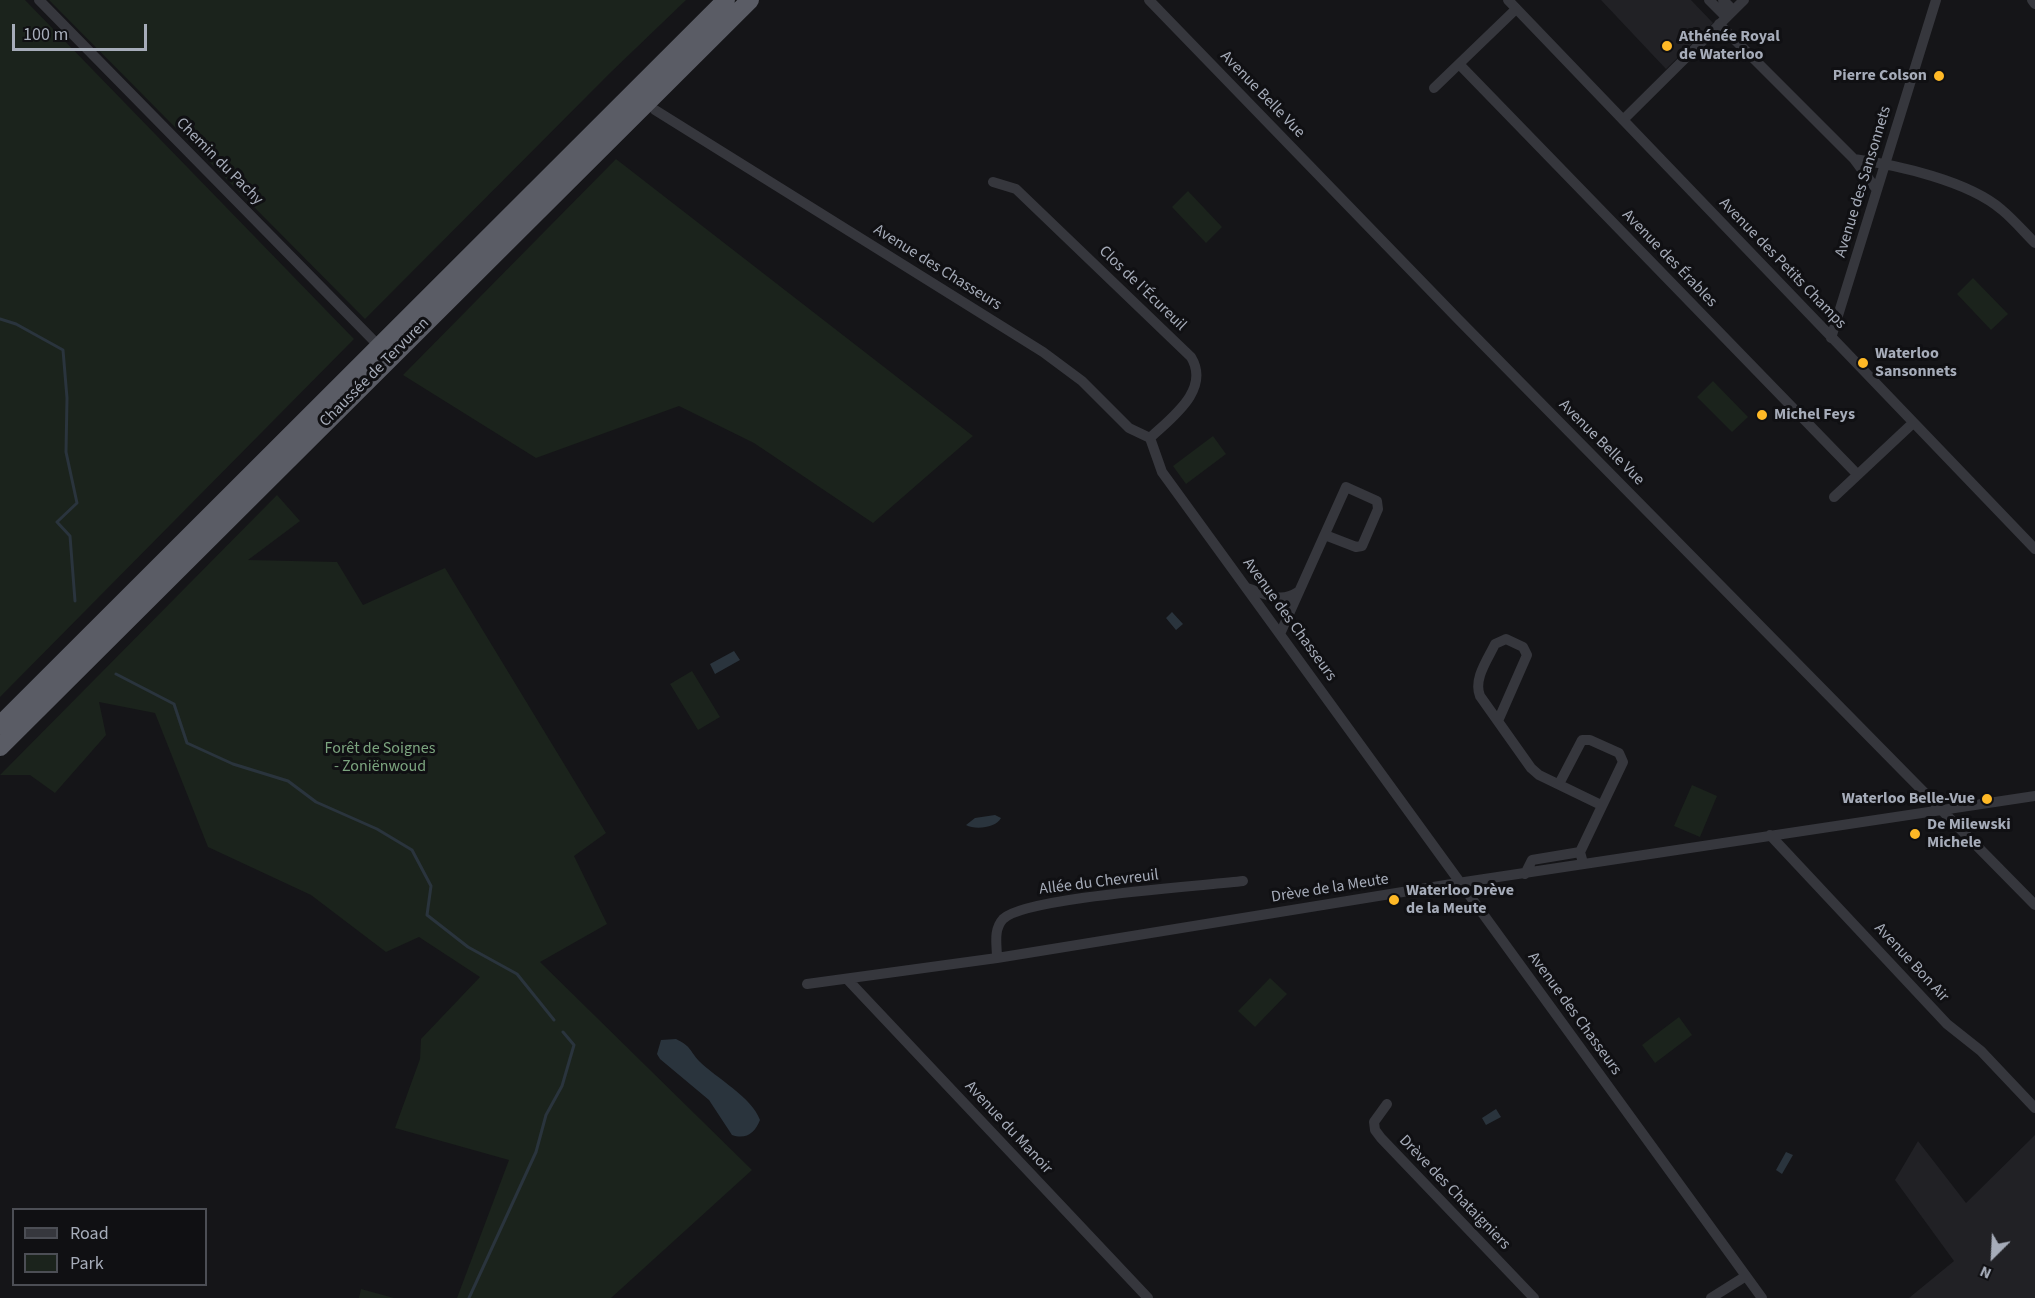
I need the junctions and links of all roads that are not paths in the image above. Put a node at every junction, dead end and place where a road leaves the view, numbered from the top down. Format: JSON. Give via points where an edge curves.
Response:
{"nodes":[{"id":1,"x":39,"y":0,"type":"edge"},
{"id":2,"x":726,"y":0,"type":"edge"},
{"id":3,"x":750,"y":0,"type":"edge"},
{"id":4,"x":1149,"y":0,"type":"edge"},
{"id":5,"x":1508,"y":0,"type":"edge"},
{"id":6,"x":1709,"y":0,"type":"edge"},
{"id":7,"x":1723,"y":0,"type":"edge"},
{"id":8,"x":1744,"y":0,"type":"edge"},
{"id":9,"x":1936,"y":0,"type":"edge"},
{"id":10,"x":2032,"y":0,"type":"edge"},
{"id":11,"x":2035,"y":4,"type":"edge"},
{"id":12,"x":1516,"y":9,"type":"junction"},
{"id":13,"x":1726,"y":17,"type":"junction"},
{"id":14,"x":1459,"y":64,"type":"junction"},
{"id":15,"x":1434,"y":88,"type":"dead end"},
{"id":16,"x":655,"y":110,"type":"dead end"},
{"id":17,"x":1623,"y":120,"type":"junction"},
{"id":18,"x":1854,"y":159,"type":"junction"},
{"id":19,"x":1885,"y":163,"type":"junction"},
{"id":20,"x":993,"y":182,"type":"dead end"},
{"id":21,"x":1877,"y":190,"type":"junction"},
{"id":22,"x":2035,"y":243,"type":"edge"},
{"id":23,"x":1831,"y":338,"type":"junction"},
{"id":24,"x":378,"y":345,"type":"junction"},
{"id":25,"x":1913,"y":423,"type":"junction"},
{"id":26,"x":1150,"y":438,"type":"junction"},
{"id":27,"x":1857,"y":474,"type":"junction"},
{"id":28,"x":1834,"y":497,"type":"dead end"},
{"id":29,"x":1325,"y":535,"type":"junction"},
{"id":30,"x":2035,"y":549,"type":"edge"},
{"id":31,"x":1247,"y":588,"type":"junction"},
{"id":32,"x":1298,"y":592,"type":"junction"},
{"id":33,"x":1280,"y":633,"type":"junction"},
{"id":34,"x":1498,"y":721,"type":"junction"},
{"id":35,"x":0,"y":724,"type":"edge"},
{"id":36,"x":0,"y":747,"type":"edge"},
{"id":37,"x":1559,"y":784,"type":"junction"},
{"id":38,"x":2035,"y":796,"type":"edge"},
{"id":39,"x":1601,"y":805,"type":"junction"},
{"id":40,"x":1942,"y":810,"type":"junction"},
{"id":41,"x":1770,"y":835,"type":"junction"},
{"id":42,"x":1580,"y":852,"type":"junction"},
{"id":43,"x":1583,"y":863,"type":"junction"},
{"id":44,"x":1525,"y":874,"type":"junction"},
{"id":45,"x":1243,"y":881,"type":"dead end"},
{"id":46,"x":1458,"y":883,"type":"junction"},
{"id":47,"x":2035,"y":904,"type":"edge"},
{"id":48,"x":997,"y":958,"type":"junction"},
{"id":49,"x":847,"y":979,"type":"junction"},
{"id":50,"x":807,"y":984,"type":"dead end"},
{"id":51,"x":1387,"y":1104,"type":"dead end"},
{"id":52,"x":2035,"y":1108,"type":"edge"},
{"id":53,"x":1746,"y":1276,"type":"junction"},
{"id":54,"x":1148,"y":1298,"type":"edge"},
{"id":55,"x":1534,"y":1298,"type":"edge"},
{"id":56,"x":1711,"y":1298,"type":"edge"},
{"id":57,"x":1762,"y":1298,"type":"edge"}],
"edges":[{"from":1,"to":24,"type":"street","name":"Chemin du Pachy"},
{"from":2,"to":24,"type":"highway","name":"Chaussée de Tervuren"},
{"from":3,"to":36,"type":"highway","name":"Chaussée de Tervuren"},
{"from":4,"to":40,"type":"street","name":"Avenue Belle Vue"},
{"from":5,"to":12,"type":"street","name":"Avenue des Petits Champs"},
{"from":6,"to":13,"type":"street"},
{"from":7,"to":13,"type":"street"},
{"from":8,"to":13,"type":"street"},
{"from":9,"to":19,"type":"street","name":"Avenue des Sansonnets"},
{"from":10,"to":11,"type":"street"},
{"from":12,"to":14,"type":"street"},
{"from":12,"to":17,"type":"street","name":"Avenue des Petits Champs"},
{"from":13,"to":17,"type":"street"},
{"from":13,"to":18,"type":"street"},
{"from":14,"to":15,"type":"street"},
{"from":14,"to":27,"type":"street","name":"Avenue des Érables"},
{"from":16,"to":26,"type":"street","name":"Avenue des Chasseurs","via":[[1043,352],[1082,381],[1129,428]]},
{"from":17,"to":23,"type":"street","name":"Avenue des Petits Champs"},
{"from":18,"to":19,"type":"street"},
{"from":18,"to":21,"type":"street"},
{"from":19,"to":21,"type":"street","name":"Avenue des Sansonnets"},
{"from":19,"to":22,"type":"street","via":[[1980,195],[2002,209]]},
{"from":20,"to":26,"type":"street","name":"Clos de l'Écureuil","via":[[1016,189],[1197,366],[1190,398]]},
{"from":21,"to":23,"type":"street","name":"Avenue des Sansonnets"},
{"from":23,"to":25,"type":"street","name":"Avenue des Petits Champs"},
{"from":24,"to":35,"type":"highway","name":"Chaussée de Tervuren"},
{"from":25,"to":27,"type":"street"},
{"from":25,"to":30,"type":"street","name":"Avenue des Petits Champs"},
{"from":26,"to":31,"type":"street","name":"Avenue des Chasseurs","via":[[1162,472]]},
{"from":27,"to":28,"type":"street"},
{"from":29,"to":29,"type":"street","via":[[1346,487],[1377,501],[1378,509],[1362,546],[1356,548]]},
{"from":29,"to":32,"type":"street"},
{"from":31,"to":32,"type":"street","via":[[1278,600]]},
{"from":31,"to":33,"type":"street","name":"Avenue des Chasseurs"},
{"from":32,"to":33,"type":"street"},
{"from":33,"to":46,"type":"street","name":"Avenue des Chasseurs"},
{"from":34,"to":34,"type":"street","via":[[1478,689],[1495,644],[1506,639],[1522,647],[1527,655]]},
{"from":34,"to":37,"type":"street","via":[[1531,768]]},
{"from":37,"to":39,"type":"street"},
{"from":37,"to":39,"type":"street","via":[[1582,740],[1619,753],[1623,762]]},
{"from":38,"to":40,"type":"street","name":"Drève de la Meute"},
{"from":39,"to":42,"type":"street"},
{"from":40,"to":41,"type":"street","name":"Drève de la Meute"},
{"from":40,"to":47,"type":"street","name":"Avenue Belle Vue"},
{"from":41,"to":43,"type":"street","name":"Drève de la Meute"},
{"from":41,"to":52,"type":"street","name":"Avenue Bon Air","via":[[1947,1024],[1981,1051]]},
{"from":42,"to":43,"type":"street"},
{"from":42,"to":44,"type":"street","via":[[1532,860]]},
{"from":43,"to":44,"type":"street","name":"Drève de la Meute"},
{"from":44,"to":46,"type":"street","name":"Drève de la Meute"},
{"from":45,"to":48,"type":"street","name":"Allée du Chevreuil","via":[[1053,902],[1011,913],[996,931]]},
{"from":46,"to":48,"type":"street","name":"Drève de la Meute"},
{"from":46,"to":53,"type":"street","name":"Avenue des Chasseurs"},
{"from":48,"to":49,"type":"street","name":"Drève de la Meute"},
{"from":49,"to":50,"type":"street","name":"Drève de la Meute"},
{"from":49,"to":54,"type":"street","name":"Avenue du Manoir"},
{"from":51,"to":55,"type":"street","name":"Drève des Chataigniers","via":[[1374,1122],[1381,1138]]},
{"from":53,"to":56,"type":"street"},
{"from":53,"to":57,"type":"street","name":"Avenue des Chasseurs"}]}
